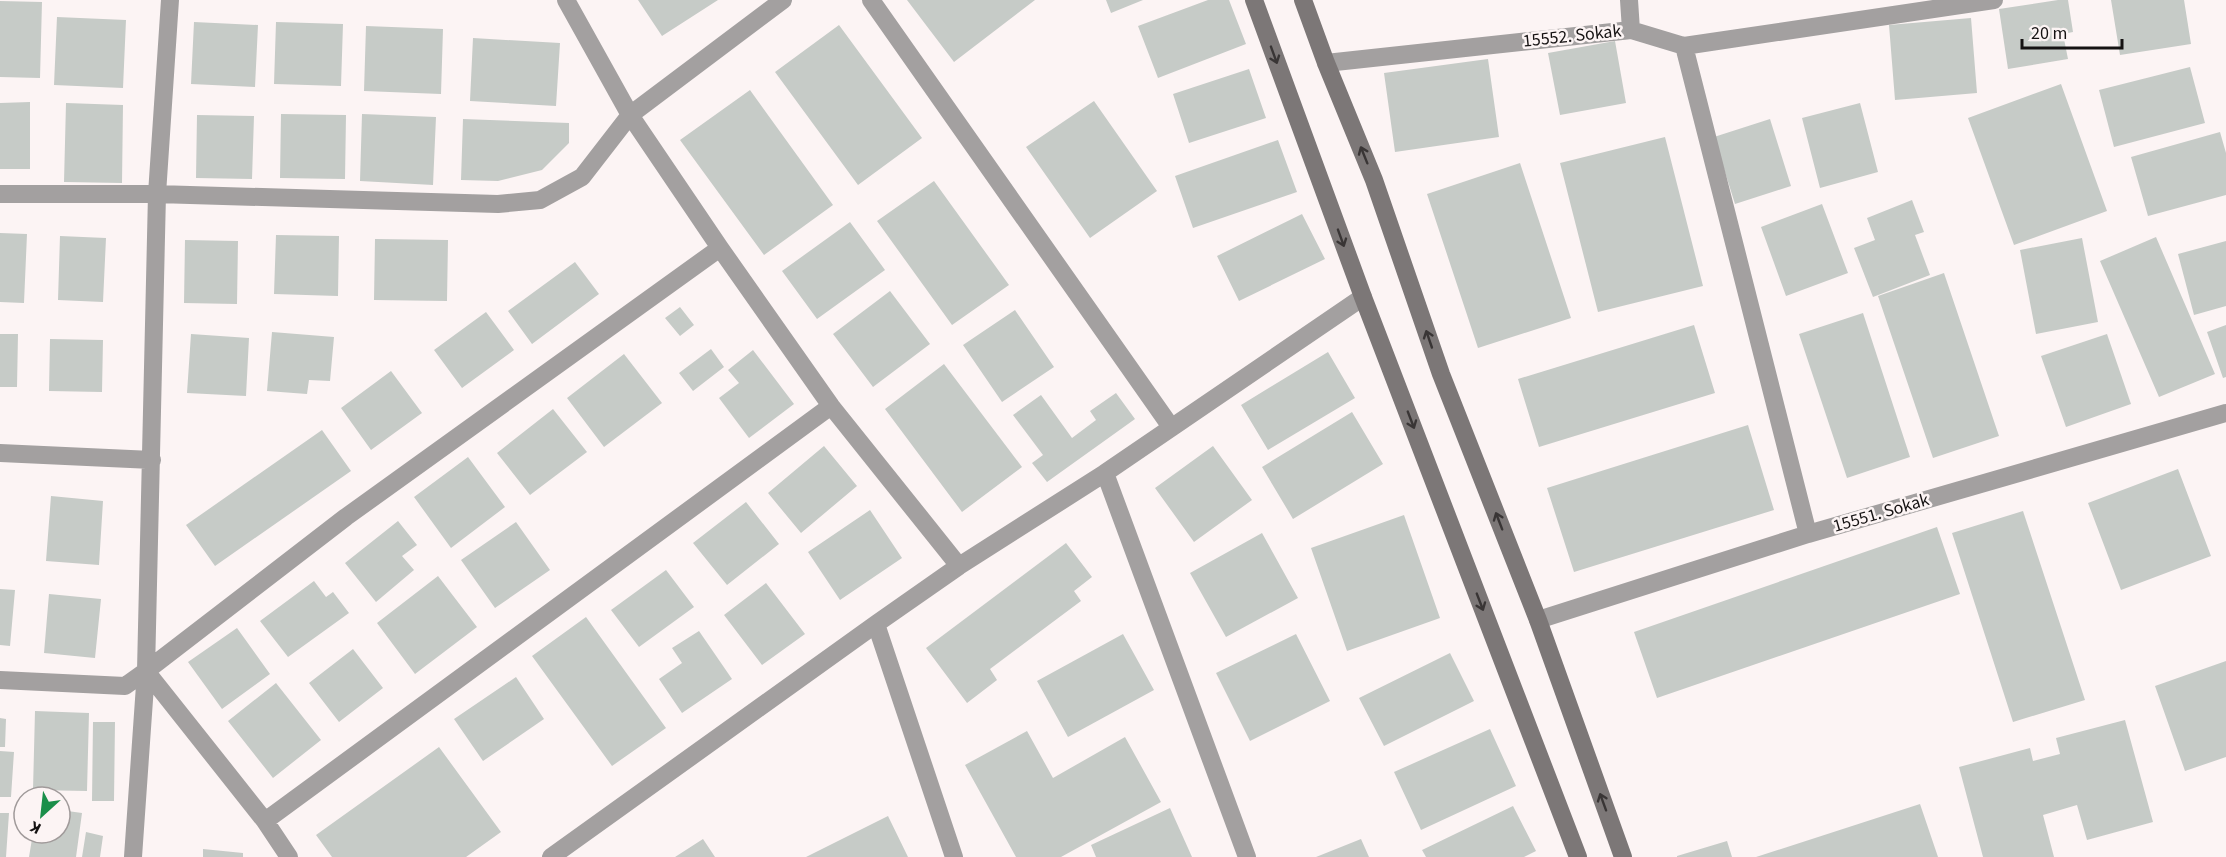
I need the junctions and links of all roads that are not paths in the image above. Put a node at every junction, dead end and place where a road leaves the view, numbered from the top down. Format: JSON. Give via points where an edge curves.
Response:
{"nodes":[{"id":1,"x":170,"y":0,"type":"edge"},
{"id":2,"x":566,"y":0,"type":"edge"},
{"id":3,"x":783,"y":0,"type":"edge"},
{"id":4,"x":871,"y":0,"type":"edge"},
{"id":5,"x":1254,"y":0,"type":"edge"},
{"id":6,"x":1303,"y":0,"type":"edge"},
{"id":7,"x":1629,"y":0,"type":"edge"},
{"id":8,"x":1994,"y":0,"type":"edge"},
{"id":9,"x":1631,"y":30,"type":"junction"},
{"id":10,"x":1684,"y":46,"type":"junction"},
{"id":11,"x":1326,"y":63,"type":"junction"},
{"id":12,"x":630,"y":115,"type":"junction"},
{"id":13,"x":0,"y":194,"type":"edge"},
{"id":14,"x":157,"y":194,"type":"junction"},
{"id":15,"x":720,"y":249,"type":"junction"},
{"id":16,"x":1363,"y":297,"type":"junction"},
{"id":17,"x":831,"y":406,"type":"junction"},
{"id":18,"x":2226,"y":413,"type":"edge"},
{"id":19,"x":1171,"y":427,"type":"junction"},
{"id":20,"x":0,"y":453,"type":"edge"},
{"id":21,"x":152,"y":460,"type":"junction"},
{"id":22,"x":1105,"y":473,"type":"junction"},
{"id":23,"x":1808,"y":534,"type":"junction"},
{"id":24,"x":959,"y":566,"type":"junction"},
{"id":25,"x":1538,"y":620,"type":"junction"},
{"id":26,"x":876,"y":624,"type":"junction"},
{"id":27,"x":146,"y":671,"type":"junction"},
{"id":28,"x":0,"y":680,"type":"edge"},
{"id":29,"x":266,"y":821,"type":"junction"},
{"id":30,"x":133,"y":857,"type":"edge"},
{"id":31,"x":289,"y":857,"type":"edge"},
{"id":32,"x":551,"y":857,"type":"edge"},
{"id":33,"x":954,"y":857,"type":"edge"},
{"id":34,"x":1247,"y":857,"type":"edge"},
{"id":35,"x":1578,"y":857,"type":"edge"},
{"id":36,"x":1623,"y":857,"type":"edge"}],
"edges":[{"from":1,"to":14,"type":"street"},
{"from":2,"to":12,"type":"street"},
{"from":3,"to":12,"type":"street"},
{"from":4,"to":19,"type":"street"},
{"from":5,"to":16,"type":"main road","one_way":true},
{"from":6,"to":11,"type":"main road"},
{"from":7,"to":9,"type":"street"},
{"from":8,"to":10,"type":"street","name":"15552. Sokak"},
{"from":9,"to":10,"type":"street","name":"15552. Sokak"},
{"from":9,"to":11,"type":"street","name":"15552. Sokak"},
{"from":10,"to":23,"type":"street"},
{"from":25,"to":11,"type":"main road","one_way":true,"via":[[1441,374],[1374,180]]},
{"from":12,"to":14,"type":"street","via":[[582,177],[540,200],[498,204]]},
{"from":12,"to":15,"type":"street"},
{"from":13,"to":14,"type":"street"},
{"from":14,"to":21,"type":"street"},
{"from":15,"to":17,"type":"street"},
{"from":15,"to":27,"type":"street","via":[[346,517]]},
{"from":16,"to":19,"type":"street"},
{"from":16,"to":35,"type":"main road","one_way":true},
{"from":17,"to":24,"type":"street"},
{"from":17,"to":29,"type":"street"},
{"from":18,"to":23,"type":"street","name":"15551. Sokak"},
{"from":19,"to":22,"type":"street"},
{"from":20,"to":21,"type":"street"},
{"from":21,"to":27,"type":"street"},
{"from":22,"to":24,"type":"street"},
{"from":22,"to":34,"type":"street"},
{"from":23,"to":25,"type":"street","name":"15551. Sokak"},
{"from":24,"to":26,"type":"street"},
{"from":36,"to":25,"type":"main road","one_way":true},
{"from":26,"to":32,"type":"street"},
{"from":26,"to":33,"type":"street"},
{"from":27,"to":28,"type":"street","via":[[125,686]]},
{"from":27,"to":29,"type":"street"},
{"from":27,"to":30,"type":"street"},
{"from":29,"to":31,"type":"street"}]}
